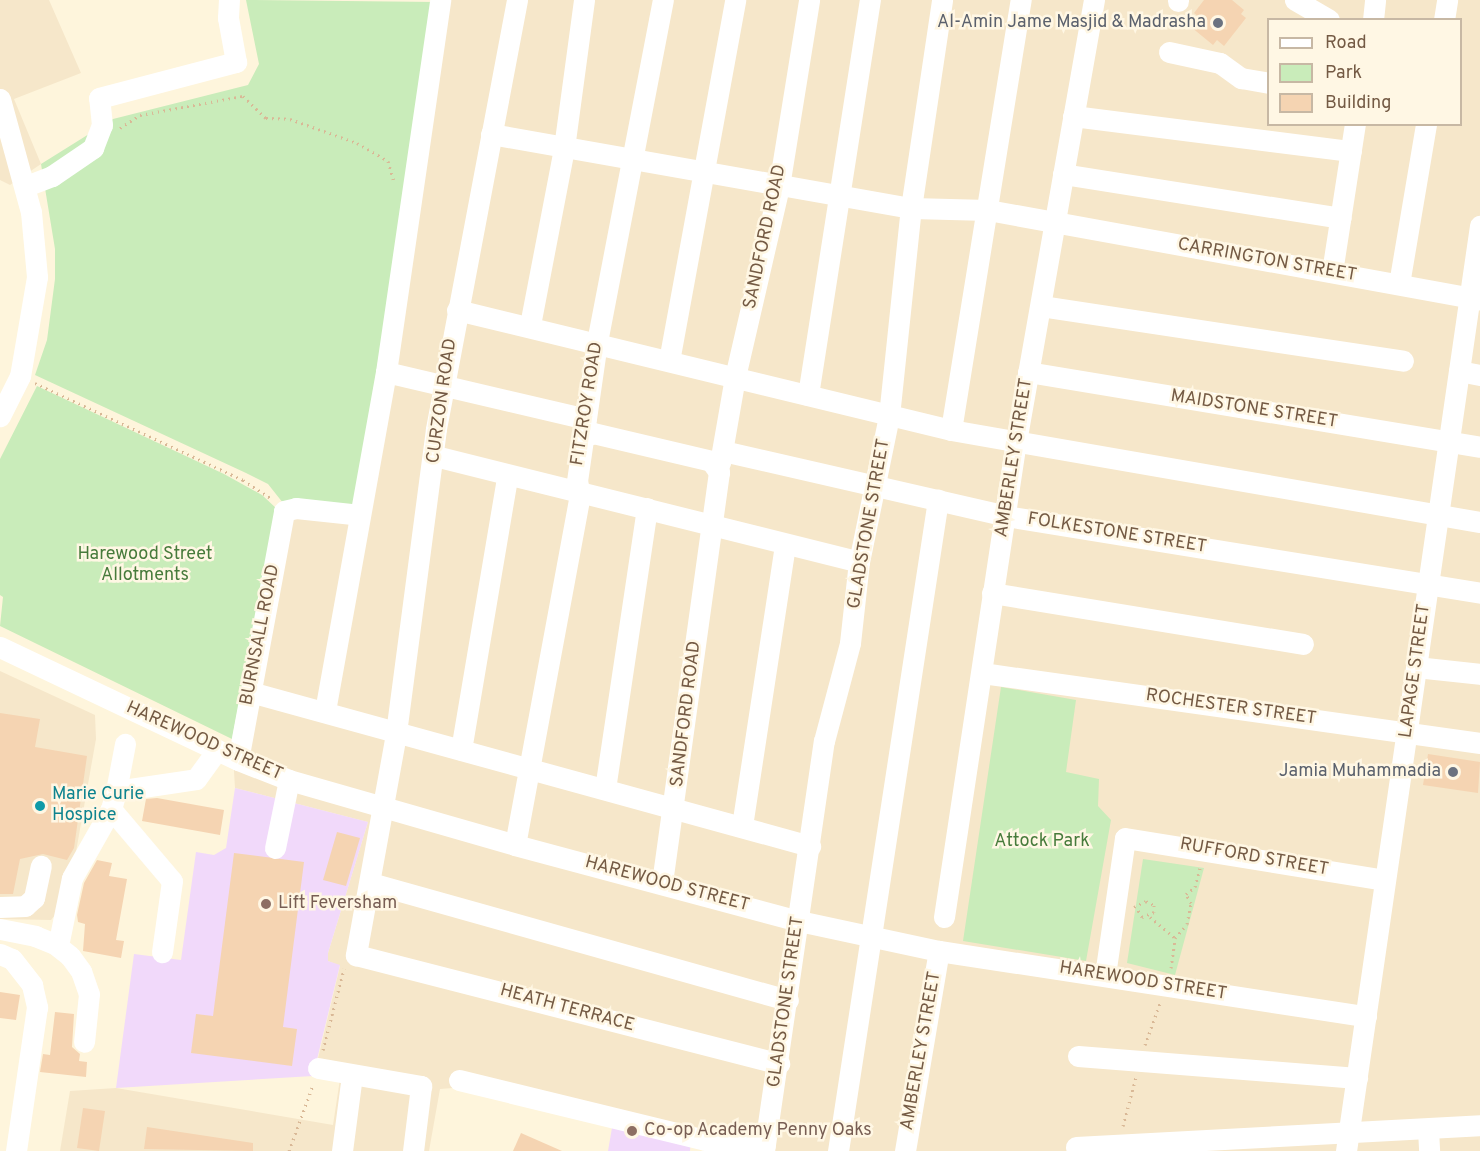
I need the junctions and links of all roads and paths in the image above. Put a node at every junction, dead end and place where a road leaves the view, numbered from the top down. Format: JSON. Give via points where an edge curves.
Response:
{"nodes":[{"id":1,"x":229,"y":0,"type":"edge"},
{"id":2,"x":440,"y":0,"type":"edge"},
{"id":3,"x":517,"y":0,"type":"edge"},
{"id":4,"x":584,"y":0,"type":"edge"},
{"id":5,"x":663,"y":0,"type":"edge"},
{"id":6,"x":735,"y":0,"type":"edge"},
{"id":7,"x":809,"y":0,"type":"edge"},
{"id":8,"x":870,"y":0,"type":"edge"},
{"id":9,"x":942,"y":0,"type":"edge"},
{"id":10,"x":1021,"y":0,"type":"edge"},
{"id":11,"x":1094,"y":0,"type":"edge"},
{"id":12,"x":1295,"y":0,"type":"edge"},
{"id":13,"x":1376,"y":0,"type":"edge"},
{"id":14,"x":1447,"y":0,"type":"edge"},
{"id":15,"x":1326,"y":18,"type":"edge"},
{"id":16,"x":1372,"y":18,"type":"edge"},
{"id":17,"x":1444,"y":18,"type":"edge"},
{"id":18,"x":1169,"y":52,"type":"dead end"},
{"id":19,"x":1267,"y":82,"type":"edge"},
{"id":20,"x":0,"y":99,"type":"edge"},
{"id":21,"x":1073,"y":117,"type":"junction"},
{"id":22,"x":1355,"y":126,"type":"edge"},
{"id":23,"x":1426,"y":126,"type":"edge"},
{"id":24,"x":490,"y":134,"type":"junction"},
{"id":25,"x":7,"y":143,"type":"edge"},
{"id":26,"x":93,"y":148,"type":"junction"},
{"id":27,"x":564,"y":148,"type":"junction"},
{"id":28,"x":1351,"y":151,"type":"junction"},
{"id":29,"x":633,"y":160,"type":"junction"},
{"id":30,"x":704,"y":172,"type":"junction"},
{"id":31,"x":1063,"y":174,"type":"junction"},
{"id":32,"x":395,"y":183,"type":"dead end"},
{"id":33,"x":26,"y":186,"type":"junction"},
{"id":34,"x":779,"y":186,"type":"junction"},
{"id":35,"x":842,"y":195,"type":"junction"},
{"id":36,"x":911,"y":208,"type":"junction"},
{"id":37,"x":988,"y":210,"type":"junction"},
{"id":38,"x":1341,"y":218,"type":"junction"},
{"id":39,"x":1054,"y":222,"type":"junction"},
{"id":40,"x":1480,"y":226,"type":"edge"},
{"id":41,"x":1332,"y":272,"type":"junction"},
{"id":42,"x":1398,"y":284,"type":"junction"},
{"id":43,"x":1475,"y":298,"type":"edge"},
{"id":44,"x":1041,"y":306,"type":"junction"},
{"id":45,"x":457,"y":310,"type":"junction"},
{"id":46,"x":530,"y":325,"type":"junction"},
{"id":47,"x":597,"y":342,"type":"junction"},
{"id":48,"x":669,"y":361,"type":"junction"},
{"id":49,"x":1403,"y":361,"type":"dead end"},
{"id":50,"x":1459,"y":371,"type":"junction"},
{"id":51,"x":386,"y":372,"type":"junction"},
{"id":52,"x":1028,"y":372,"type":"junction"},
{"id":53,"x":1480,"y":375,"type":"edge"},
{"id":54,"x":20,"y":376,"type":"junction"},
{"id":55,"x":735,"y":377,"type":"junction"},
{"id":56,"x":444,"y":384,"type":"junction"},
{"id":57,"x":808,"y":395,"type":"junction"},
{"id":58,"x":0,"y":416,"type":"edge"},
{"id":59,"x":889,"y":417,"type":"junction"},
{"id":60,"x":586,"y":419,"type":"junction"},
{"id":61,"x":951,"y":430,"type":"junction"},
{"id":62,"x":1016,"y":442,"type":"junction"},
{"id":63,"x":1449,"y":442,"type":"junction"},
{"id":64,"x":1480,"y":447,"type":"edge"},
{"id":65,"x":435,"y":456,"type":"junction"},
{"id":66,"x":717,"y":462,"type":"junction"},
{"id":67,"x":507,"y":477,"type":"junction"},
{"id":68,"x":878,"y":481,"type":"junction"},
{"id":69,"x":580,"y":495,"type":"junction"},
{"id":70,"x":938,"y":500,"type":"junction"},
{"id":71,"x":647,"y":508,"type":"junction"},
{"id":72,"x":284,"y":511,"type":"junction"},
{"id":73,"x":360,"y":515,"type":"junction"},
{"id":74,"x":1438,"y":515,"type":"junction"},
{"id":75,"x":1006,"y":516,"type":"junction"},
{"id":76,"x":1480,"y":522,"type":"edge"},
{"id":77,"x":711,"y":525,"type":"junction"},
{"id":78,"x":785,"y":545,"type":"junction"},
{"id":79,"x":859,"y":562,"type":"junction"},
{"id":80,"x":1428,"y":585,"type":"junction"},
{"id":81,"x":992,"y":593,"type":"junction"},
{"id":82,"x":1480,"y":593,"type":"edge"},
{"id":83,"x":1303,"y":644,"type":"dead end"},
{"id":84,"x":0,"y":647,"type":"edge"},
{"id":85,"x":1416,"y":667,"type":"junction"},
{"id":86,"x":982,"y":673,"type":"junction"},
{"id":87,"x":1480,"y":674,"type":"edge"},
{"id":88,"x":250,"y":692,"type":"junction"},
{"id":89,"x":325,"y":711,"type":"junction"},
{"id":90,"x":1407,"y":733,"type":"junction"},
{"id":91,"x":396,"y":734,"type":"junction"},
{"id":92,"x":1480,"y":743,"type":"edge"},
{"id":93,"x":124,"y":744,"type":"dead end"},
{"id":94,"x":217,"y":750,"type":"junction"},
{"id":95,"x":461,"y":750,"type":"junction"},
{"id":96,"x":238,"y":760,"type":"junction"},
{"id":97,"x":529,"y":768,"type":"junction"},
{"id":98,"x":289,"y":780,"type":"junction"},
{"id":99,"x":605,"y":789,"type":"junction"},
{"id":100,"x":113,"y":800,"type":"junction"},
{"id":101,"x":385,"y":805,"type":"junction"},
{"id":102,"x":675,"y":808,"type":"junction"},
{"id":103,"x":742,"y":826,"type":"junction"},
{"id":104,"x":515,"y":844,"type":"junction"},
{"id":105,"x":810,"y":846,"type":"junction"},
{"id":106,"x":275,"y":848,"type":"dead end"},
{"id":107,"x":41,"y":866,"type":"dead end"},
{"id":108,"x":1200,"y":867,"type":"dead end"},
{"id":109,"x":1383,"y":880,"type":"junction"},
{"id":110,"x":371,"y":883,"type":"junction"},
{"id":111,"x":663,"y":884,"type":"junction"},
{"id":112,"x":0,"y":907,"type":"edge"},
{"id":113,"x":944,"y":917,"type":"dead end"},
{"id":114,"x":1150,"y":917,"type":"junction"},
{"id":115,"x":799,"y":921,"type":"junction"},
{"id":116,"x":0,"y":929,"type":"edge"},
{"id":117,"x":870,"y":936,"type":"junction"},
{"id":118,"x":1175,"y":939,"type":"junction"},
{"id":119,"x":58,"y":946,"type":"junction"},
{"id":120,"x":939,"y":951,"type":"junction"},
{"id":121,"x":162,"y":952,"type":"dead end"},
{"id":122,"x":0,"y":954,"type":"edge"},
{"id":123,"x":356,"y":955,"type":"joint"},
{"id":124,"x":1105,"y":975,"type":"junction"},
{"id":125,"x":1165,"y":986,"type":"junction"},
{"id":126,"x":788,"y":1000,"type":"junction"},
{"id":127,"x":1366,"y":1016,"type":"junction"},
{"id":128,"x":84,"y":1042,"type":"dead end"},
{"id":129,"x":1078,"y":1056,"type":"dead end"},
{"id":130,"x":779,"y":1064,"type":"junction"},
{"id":131,"x":318,"y":1068,"type":"dead end"},
{"id":132,"x":352,"y":1075,"type":"junction"},
{"id":133,"x":1357,"y":1078,"type":"junction"},
{"id":134,"x":459,"y":1080,"type":"dead end"},
{"id":135,"x":1480,"y":1125,"type":"edge"},
{"id":136,"x":1428,"y":1129,"type":"junction"},
{"id":137,"x":1348,"y":1143,"type":"edge"},
{"id":138,"x":1149,"y":1146,"type":"edge"},
{"id":139,"x":1209,"y":1146,"type":"edge"},
{"id":140,"x":1076,"y":1147,"type":"dead end"},
{"id":141,"x":765,"y":1148,"type":"edge"},
{"id":142,"x":16,"y":1151,"type":"edge"},
{"id":143,"x":342,"y":1151,"type":"edge"},
{"id":144,"x":413,"y":1151,"type":"edge"},
{"id":145,"x":838,"y":1151,"type":"edge"},
{"id":146,"x":905,"y":1151,"type":"edge"},
{"id":147,"x":1429,"y":1151,"type":"edge"}],
"edges":[{"from":1,"to":26,"type":"street","via":[[228,18],[236,62],[99,98],[102,125]]},
{"from":2,"to":51,"type":"street"},
{"from":3,"to":24,"type":"street","name":"CURZON ROAD"},
{"from":4,"to":27,"type":"street"},
{"from":5,"to":29,"type":"street","name":"FITZROY ROAD"},
{"from":6,"to":30,"type":"street"},
{"from":7,"to":34,"type":"street","name":"SANDFORD ROAD"},
{"from":8,"to":35,"type":"street"},
{"from":9,"to":36,"type":"street","name":"GLADSTONE STREET"},
{"from":10,"to":37,"type":"street"},
{"from":11,"to":21,"type":"street","name":"AMBERLEY STREET"},
{"from":12,"to":15,"type":"street"},
{"from":13,"to":16,"type":"street"},
{"from":14,"to":17,"type":"street"},
{"from":18,"to":19,"type":"street","via":[[1220,63],[1241,78]]},
{"from":20,"to":25,"type":"street"},
{"from":21,"to":28,"type":"street"},
{"from":21,"to":31,"type":"street","name":"AMBERLEY STREET"},
{"from":22,"to":28,"type":"street"},
{"from":23,"to":42,"type":"street"},
{"from":24,"to":27,"type":"street","name":"CARRINGTON STREET"},
{"from":24,"to":45,"type":"street","name":"CURZON ROAD"},
{"from":25,"to":33,"type":"street"},
{"from":26,"to":32,"type":"path","via":[[101,148],[125,121],[140,115],[243,96],[266,118],[290,119],[357,143],[388,161]]},
{"from":26,"to":33,"type":"street","via":[[52,176]]},
{"from":27,"to":29,"type":"street","name":"CARRINGTON STREET"},
{"from":27,"to":46,"type":"street"},
{"from":28,"to":38,"type":"street"},
{"from":29,"to":30,"type":"street","name":"CARRINGTON STREET"},
{"from":29,"to":47,"type":"street","name":"FITZROY ROAD"},
{"from":30,"to":34,"type":"street","name":"CARRINGTON STREET"},
{"from":30,"to":48,"type":"street"},
{"from":31,"to":38,"type":"street"},
{"from":31,"to":39,"type":"street","name":"AMBERLEY STREET"},
{"from":33,"to":54,"type":"street","via":[[37,247],[37,277]]},
{"from":34,"to":35,"type":"street","name":"CARRINGTON STREET"},
{"from":34,"to":55,"type":"street","name":"SANDFORD ROAD"},
{"from":35,"to":36,"type":"street","name":"CARRINGTON STREET"},
{"from":35,"to":57,"type":"street"},
{"from":36,"to":37,"type":"street","name":"CARRINGTON STREET"},
{"from":36,"to":59,"type":"street","name":"GLADSTONE STREET"},
{"from":37,"to":39,"type":"street","name":"CARRINGTON STREET"},
{"from":37,"to":61,"type":"street"},
{"from":38,"to":41,"type":"street"},
{"from":39,"to":41,"type":"street","name":"CARRINGTON STREET"},
{"from":39,"to":44,"type":"street","name":"AMBERLEY STREET"},
{"from":40,"to":43,"type":"street","name":"LAPAGE STREET"},
{"from":41,"to":42,"type":"street","name":"CARRINGTON STREET"},
{"from":42,"to":43,"type":"street","name":"CARRINGTON STREET"},
{"from":43,"to":50,"type":"street","name":"LAPAGE STREET"},
{"from":44,"to":49,"type":"street"},
{"from":44,"to":52,"type":"street","name":"AMBERLEY STREET"},
{"from":45,"to":46,"type":"street"},
{"from":45,"to":56,"type":"street","name":"CURZON ROAD"},
{"from":46,"to":47,"type":"street"},
{"from":47,"to":48,"type":"street"},
{"from":47,"to":60,"type":"street","name":"FITZROY ROAD"},
{"from":48,"to":55,"type":"street"},
{"from":50,"to":53,"type":"street"},
{"from":50,"to":63,"type":"street","name":"LAPAGE STREET"},
{"from":51,"to":56,"type":"street","name":"FOLKESTONE STREET"},
{"from":51,"to":73,"type":"street"},
{"from":52,"to":62,"type":"street","name":"AMBERLEY STREET"},
{"from":52,"to":63,"type":"street","name":"MAIDSTONE STREET"},
{"from":54,"to":58,"type":"street"},
{"from":54,"to":72,"type":"path","via":[[243,480],[265,492]]},
{"from":55,"to":57,"type":"street"},
{"from":55,"to":66,"type":"street","name":"SANDFORD ROAD"},
{"from":56,"to":60,"type":"street","name":"FOLKESTONE STREET"},
{"from":56,"to":65,"type":"street","name":"CURZON ROAD"},
{"from":57,"to":59,"type":"street"},
{"from":59,"to":61,"type":"street"},
{"from":59,"to":68,"type":"street","name":"GLADSTONE STREET"},
{"from":60,"to":66,"type":"street","name":"FOLKESTONE STREET","via":[[593,433]]},
{"from":60,"to":69,"type":"street","name":"FITZROY ROAD","via":[[577,481]]},
{"from":61,"to":62,"type":"street"},
{"from":62,"to":74,"type":"street"},
{"from":62,"to":75,"type":"street","name":"AMBERLEY STREET"},
{"from":63,"to":64,"type":"street","name":"MAIDSTONE STREET"},
{"from":63,"to":74,"type":"street","name":"LAPAGE STREET"},
{"from":65,"to":67,"type":"street"},
{"from":65,"to":91,"type":"street","name":"CURZON ROAD"},
{"from":66,"to":68,"type":"street","name":"FOLKESTONE STREET"},
{"from":66,"to":77,"type":"street","name":"SANDFORD ROAD"},
{"from":67,"to":69,"type":"street"},
{"from":67,"to":95,"type":"street"},
{"from":68,"to":70,"type":"street","name":"FOLKESTONE STREET"},
{"from":68,"to":79,"type":"street","name":"GLADSTONE STREET"},
{"from":69,"to":71,"type":"street"},
{"from":69,"to":97,"type":"street","name":"FITZROY ROAD"},
{"from":70,"to":75,"type":"street","name":"FOLKESTONE STREET"},
{"from":70,"to":117,"type":"street"},
{"from":71,"to":77,"type":"street"},
{"from":71,"to":99,"type":"street"},
{"from":72,"to":73,"type":"street","via":[[296,508]]},
{"from":72,"to":88,"type":"street","name":"BURNSALL ROAD"},
{"from":73,"to":89,"type":"street"},
{"from":74,"to":76,"type":"street"},
{"from":74,"to":80,"type":"street","name":"LAPAGE STREET"},
{"from":75,"to":80,"type":"street","name":"FOLKESTONE STREET"},
{"from":75,"to":81,"type":"street","name":"AMBERLEY STREET"},
{"from":77,"to":78,"type":"street"},
{"from":77,"to":102,"type":"street","name":"SANDFORD ROAD"},
{"from":78,"to":79,"type":"street"},
{"from":78,"to":103,"type":"street"},
{"from":79,"to":105,"type":"street","name":"GLADSTONE STREET","via":[[850,643],[824,741]]},
{"from":80,"to":82,"type":"street","name":"FOLKESTONE STREET"},
{"from":80,"to":85,"type":"street","name":"LAPAGE STREET"},
{"from":81,"to":83,"type":"street"},
{"from":81,"to":86,"type":"street","name":"AMBERLEY STREET"},
{"from":84,"to":94,"type":"street","name":"HAREWOOD STREET"},
{"from":85,"to":87,"type":"street"},
{"from":85,"to":90,"type":"street","name":"LAPAGE STREET"},
{"from":86,"to":90,"type":"street","name":"ROCHESTER STREET"},
{"from":86,"to":113,"type":"street","name":"AMBERLEY STREET"},
{"from":88,"to":89,"type":"street"},
{"from":88,"to":96,"type":"street","name":"BURNSALL ROAD"},
{"from":89,"to":91,"type":"street"},
{"from":90,"to":92,"type":"street","name":"ROCHESTER STREET"},
{"from":90,"to":109,"type":"street","name":"LAPAGE STREET"},
{"from":91,"to":95,"type":"street"},
{"from":91,"to":101,"type":"street","name":"CURZON ROAD"},
{"from":93,"to":100,"type":"street"},
{"from":94,"to":96,"type":"street","name":"HAREWOOD STREET"},
{"from":94,"to":100,"type":"street","via":[[196,779]]},
{"from":95,"to":97,"type":"street"},
{"from":96,"to":98,"type":"street","name":"HAREWOOD STREET"},
{"from":97,"to":99,"type":"street"},
{"from":97,"to":104,"type":"street","name":"FITZROY ROAD"},
{"from":98,"to":101,"type":"street","name":"HAREWOOD STREET"},
{"from":98,"to":106,"type":"street"},
{"from":99,"to":102,"type":"street"},
{"from":100,"to":119,"type":"street","via":[[72,878]]},
{"from":100,"to":121,"type":"street","via":[[172,881]]},
{"from":101,"to":104,"type":"street","name":"HAREWOOD STREET"},
{"from":101,"to":110,"type":"street","name":"CURZON ROAD"},
{"from":102,"to":103,"type":"street"},
{"from":102,"to":111,"type":"street","name":"SANDFORD ROAD"},
{"from":103,"to":105,"type":"street"},
{"from":104,"to":111,"type":"street","name":"HAREWOOD STREET"},
{"from":105,"to":115,"type":"street","name":"GLADSTONE STREET"},
{"from":107,"to":112,"type":"street","via":[[34,898],[25,906]]},
{"from":108,"to":118,"type":"path","via":[[1195,887],[1186,894],[1191,903],[1187,924]]},
{"from":109,"to":124,"type":"street","name":"RUFFORD STREET","via":[[1125,838]]},
{"from":109,"to":127,"type":"street","name":"LAPAGE STREET"},
{"from":110,"to":123,"type":"street","name":"CURZON ROAD"},
{"from":110,"to":126,"type":"street"},
{"from":111,"to":115,"type":"street","name":"HAREWOOD STREET"},
{"from":114,"to":114,"type":"path","via":[[1154,904],[1146,901],[1136,907],[1142,917]]},
{"from":114,"to":118,"type":"path"},
{"from":115,"to":117,"type":"street","name":"HAREWOOD STREET"},
{"from":115,"to":126,"type":"street","name":"GLADSTONE STREET"},
{"from":116,"to":119,"type":"street","via":[[35,936]]},
{"from":117,"to":120,"type":"street","name":"HAREWOOD STREET"},
{"from":117,"to":145,"type":"street"},
{"from":118,"to":125,"type":"path","via":[[1176,953]]},
{"from":119,"to":128,"type":"street","via":[[81,971],[89,994]]},
{"from":120,"to":124,"type":"street","name":"HAREWOOD STREET"},
{"from":120,"to":146,"type":"street","name":"AMBERLEY STREET"},
{"from":122,"to":142,"type":"street","via":[[12,959],[32,985],[37,1007]]},
{"from":123,"to":130,"type":"street","name":"HEATH TERRACE"},
{"from":124,"to":125,"type":"street","name":"HAREWOOD STREET"},
{"from":125,"to":127,"type":"street","name":"HAREWOOD STREET"},
{"from":126,"to":130,"type":"street","name":"GLADSTONE STREET"},
{"from":127,"to":133,"type":"street","name":"LAPAGE STREET"},
{"from":129,"to":133,"type":"street"},
{"from":130,"to":141,"type":"street","name":"GLADSTONE STREET"},
{"from":131,"to":132,"type":"street"},
{"from":132,"to":143,"type":"street"},
{"from":132,"to":144,"type":"street","via":[[421,1086]]},
{"from":133,"to":137,"type":"street","name":"LAPAGE STREET"},
{"from":134,"to":141,"type":"street","via":[[705,1140]]},
{"from":135,"to":136,"type":"street"},
{"from":136,"to":137,"type":"street"},
{"from":136,"to":147,"type":"street"},
{"from":137,"to":139,"type":"street"},
{"from":138,"to":139,"type":"street"},
{"from":138,"to":140,"type":"street"}]}
